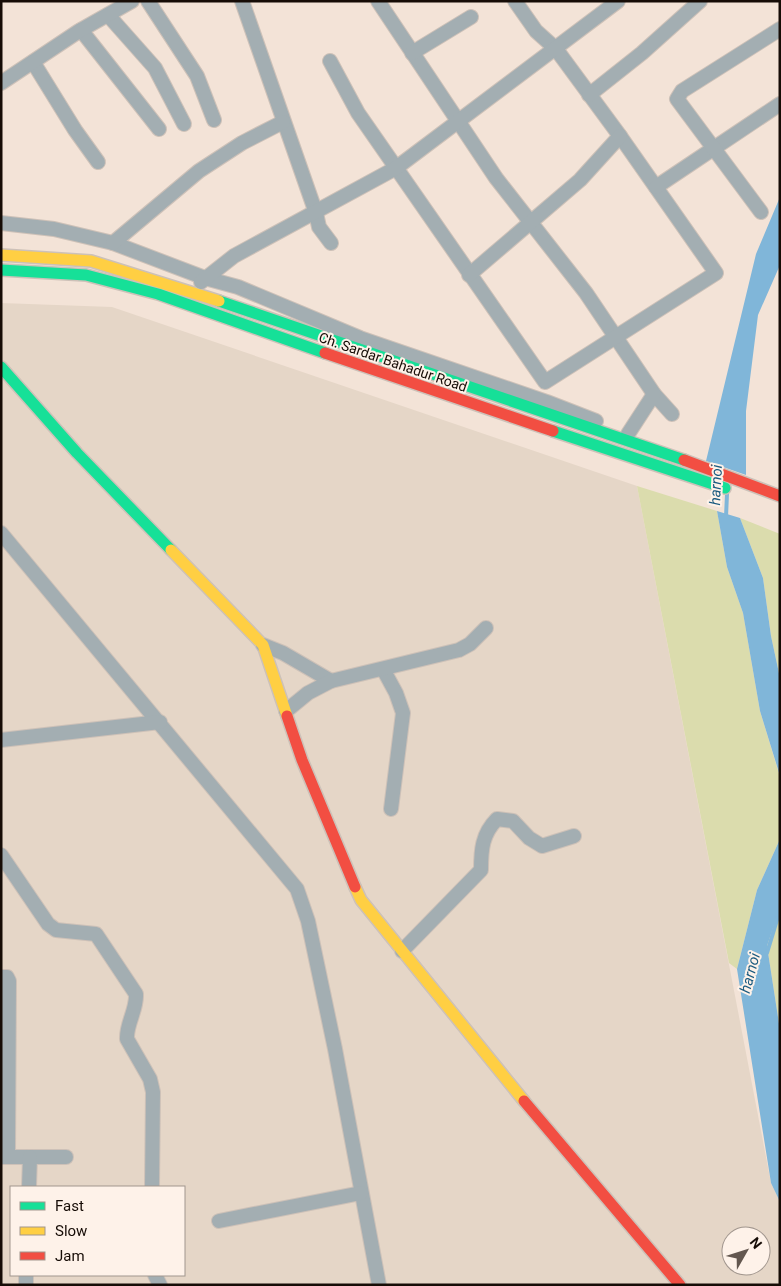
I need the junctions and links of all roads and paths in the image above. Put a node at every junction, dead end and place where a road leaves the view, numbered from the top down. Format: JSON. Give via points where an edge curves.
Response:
{"nodes":[{"id":1,"x":132,"y":1,"type":"edge"},
{"id":2,"x":148,"y":1,"type":"edge"},
{"id":3,"x":515,"y":1,"type":"edge"},
{"id":4,"x":618,"y":1,"type":"edge"},
{"id":5,"x":700,"y":1,"type":"edge"},
{"id":6,"x":245,"y":3,"type":"edge"},
{"id":7,"x":383,"y":3,"type":"edge"},
{"id":8,"x":108,"y":15,"type":"junction"},
{"id":9,"x":470,"y":17,"type":"dead end"},
{"id":10,"x":780,"y":29,"type":"edge"},
{"id":11,"x":81,"y":30,"type":"junction"},
{"id":12,"x":556,"y":49,"type":"junction"},
{"id":13,"x":412,"y":53,"type":"junction"},
{"id":14,"x":330,"y":61,"type":"dead end"},
{"id":15,"x":33,"y":62,"type":"junction"},
{"id":16,"x":1,"y":83,"type":"edge"},
{"id":17,"x":589,"y":95,"type":"junction"},
{"id":18,"x":780,"y":104,"type":"edge"},
{"id":19,"x":214,"y":120,"type":"dead end"},
{"id":20,"x":457,"y":121,"type":"junction"},
{"id":21,"x":283,"y":122,"type":"junction"},
{"id":22,"x":184,"y":124,"type":"dead end"},
{"id":23,"x":159,"y":129,"type":"dead end"},
{"id":24,"x":620,"y":136,"type":"junction"},
{"id":25,"x":715,"y":149,"type":"junction"},
{"id":26,"x":98,"y":162,"type":"dead end"},
{"id":27,"x":396,"y":168,"type":"junction"},
{"id":28,"x":656,"y":187,"type":"junction"},
{"id":29,"x":761,"y":212,"type":"dead end"},
{"id":30,"x":316,"y":213,"type":"junction"},
{"id":31,"x":530,"y":222,"type":"junction"},
{"id":32,"x":1,"y":223,"type":"edge"},
{"id":33,"x":113,"y":243,"type":"junction"},
{"id":34,"x":331,"y":243,"type":"dead end"},
{"id":35,"x":1,"y":255,"type":"edge"},
{"id":36,"x":1,"y":270,"type":"edge"},
{"id":37,"x":469,"y":275,"type":"junction"},
{"id":38,"x":205,"y":278,"type":"junction"},
{"id":39,"x":192,"y":291,"type":"junction"},
{"id":40,"x":616,"y":338,"type":"junction"},
{"id":41,"x":1,"y":367,"type":"edge"},
{"id":42,"x":545,"y":382,"type":"junction"},
{"id":43,"x":654,"y":394,"type":"junction"},
{"id":44,"x":547,"y":402,"type":"junction"},
{"id":45,"x":672,"y":414,"type":"dead end"},
{"id":46,"x":628,"y":434,"type":"junction"},
{"id":47,"x":687,"y":461,"type":"junction"},
{"id":48,"x":780,"y":496,"type":"edge"},
{"id":49,"x":780,"y":508,"type":"edge"},
{"id":50,"x":1,"y":533,"type":"edge"},
{"id":51,"x":486,"y":628,"type":"dead end"},
{"id":52,"x":263,"y":645,"type":"junction"},
{"id":53,"x":383,"y":669,"type":"junction"},
{"id":54,"x":331,"y":681,"type":"junction"},
{"id":55,"x":286,"y":711,"type":"junction"},
{"id":56,"x":160,"y":722,"type":"junction"},
{"id":57,"x":1,"y":740,"type":"edge"},
{"id":58,"x":391,"y":809,"type":"dead end"},
{"id":59,"x":574,"y":836,"type":"dead end"},
{"id":60,"x":1,"y":855,"type":"edge"},
{"id":61,"x":402,"y":951,"type":"junction"},
{"id":62,"x":1,"y":977,"type":"edge"},
{"id":63,"x":4,"y":1157,"type":"edge"},
{"id":64,"x":30,"y":1157,"type":"junction"},
{"id":65,"x":66,"y":1157,"type":"dead end"},
{"id":66,"x":29,"y":1186,"type":"edge"},
{"id":67,"x":152,"y":1186,"type":"edge"},
{"id":68,"x":361,"y":1193,"type":"junction"},
{"id":69,"x":219,"y":1221,"type":"dead end"},
{"id":70,"x":378,"y":1285,"type":"edge"},
{"id":71,"x":680,"y":1285,"type":"edge"}],
"edges":[{"from":1,"to":8,"type":"street"},
{"from":2,"to":19,"type":"street","via":[[196,76]]},
{"from":3,"to":12,"type":"street","via":[[536,31]]},
{"from":4,"to":12,"type":"street"},
{"from":5,"to":17,"type":"street"},
{"from":6,"to":21,"type":"street"},
{"from":7,"to":13,"type":"street"},
{"from":8,"to":11,"type":"street"},
{"from":8,"to":22,"type":"street","via":[[155,68]]},
{"from":9,"to":13,"type":"street"},
{"from":10,"to":25,"type":"street","via":[[678,95],[677,99]]},
{"from":11,"to":15,"type":"street"},
{"from":11,"to":23,"type":"street"},
{"from":12,"to":17,"type":"street"},
{"from":12,"to":20,"type":"street"},
{"from":13,"to":20,"type":"street"},
{"from":14,"to":27,"type":"street","via":[[358,113]]},
{"from":15,"to":16,"type":"street"},
{"from":15,"to":26,"type":"street"},
{"from":17,"to":24,"type":"street"},
{"from":18,"to":25,"type":"street"},
{"from":20,"to":27,"type":"street"},
{"from":20,"to":31,"type":"street"},
{"from":21,"to":30,"type":"street"},
{"from":21,"to":33,"type":"street","via":[[242,143],[199,171]]},
{"from":24,"to":28,"type":"street"},
{"from":24,"to":31,"type":"street","via":[[580,180]]},
{"from":25,"to":28,"type":"street"},
{"from":25,"to":29,"type":"street"},
{"from":27,"to":30,"type":"street"},
{"from":27,"to":37,"type":"street"},
{"from":28,"to":40,"type":"street","via":[[716,273]]},
{"from":30,"to":34,"type":"street","via":[[319,227]]},
{"from":30,"to":38,"type":"street","via":[[234,256]]},
{"from":31,"to":37,"type":"street"},
{"from":31,"to":40,"type":"street","via":[[586,293]]},
{"from":32,"to":33,"type":"street","via":[[54,229]]},
{"from":33,"to":38,"type":"street"},
{"from":35,"to":39,"type":"main road","name":"Ch. Sardar Bahadur Road","via":[[91,261]]},
{"from":36,"to":49,"type":"main road","name":"Ch. Sardar Bahadur Road","via":[[86,275],[158,294]]},
{"from":37,"to":42,"type":"street"},
{"from":38,"to":39,"type":"street"},
{"from":38,"to":44,"type":"street","via":[[238,287],[360,338]]},
{"from":39,"to":47,"type":"main road","name":"Ch. Sardar Bahadur Road"},
{"from":40,"to":42,"type":"street"},
{"from":40,"to":43,"type":"street"},
{"from":41,"to":52,"type":"main road","via":[[77,452]]},
{"from":42,"to":44,"type":"street"},
{"from":43,"to":45,"type":"street"},
{"from":43,"to":46,"type":"street"},
{"from":44,"to":46,"type":"street"},
{"from":46,"to":47,"type":"street"},
{"from":47,"to":48,"type":"main road","name":"Ch. Sardar Bahadur Road"},
{"from":50,"to":56,"type":"street"},
{"from":51,"to":53,"type":"street","via":[[459,650]]},
{"from":52,"to":54,"type":"street"},
{"from":52,"to":55,"type":"main road"},
{"from":53,"to":54,"type":"street"},
{"from":53,"to":58,"type":"street","via":[[403,713]]},
{"from":54,"to":55,"type":"street","via":[[308,692]]},
{"from":55,"to":61,"type":"main road","via":[[302,760],[361,900]]},
{"from":56,"to":57,"type":"street"},
{"from":56,"to":68,"type":"street","via":[[297,889],[308,921],[335,1049]]},
{"from":59,"to":61,"type":"street","via":[[542,846],[513,821],[497,819],[486,829],[481,870]]},
{"from":60,"to":67,"type":"street","via":[[48,924],[62,931],[96,934],[136,994],[127,1039],[150,1080],[153,1092]]},
{"from":61,"to":71,"type":"main road"},
{"from":62,"to":63,"type":"street","via":[[10,981]]},
{"from":63,"to":64,"type":"street"},
{"from":64,"to":65,"type":"street"},
{"from":64,"to":66,"type":"street"},
{"from":68,"to":69,"type":"street"},
{"from":68,"to":70,"type":"street"}]}
